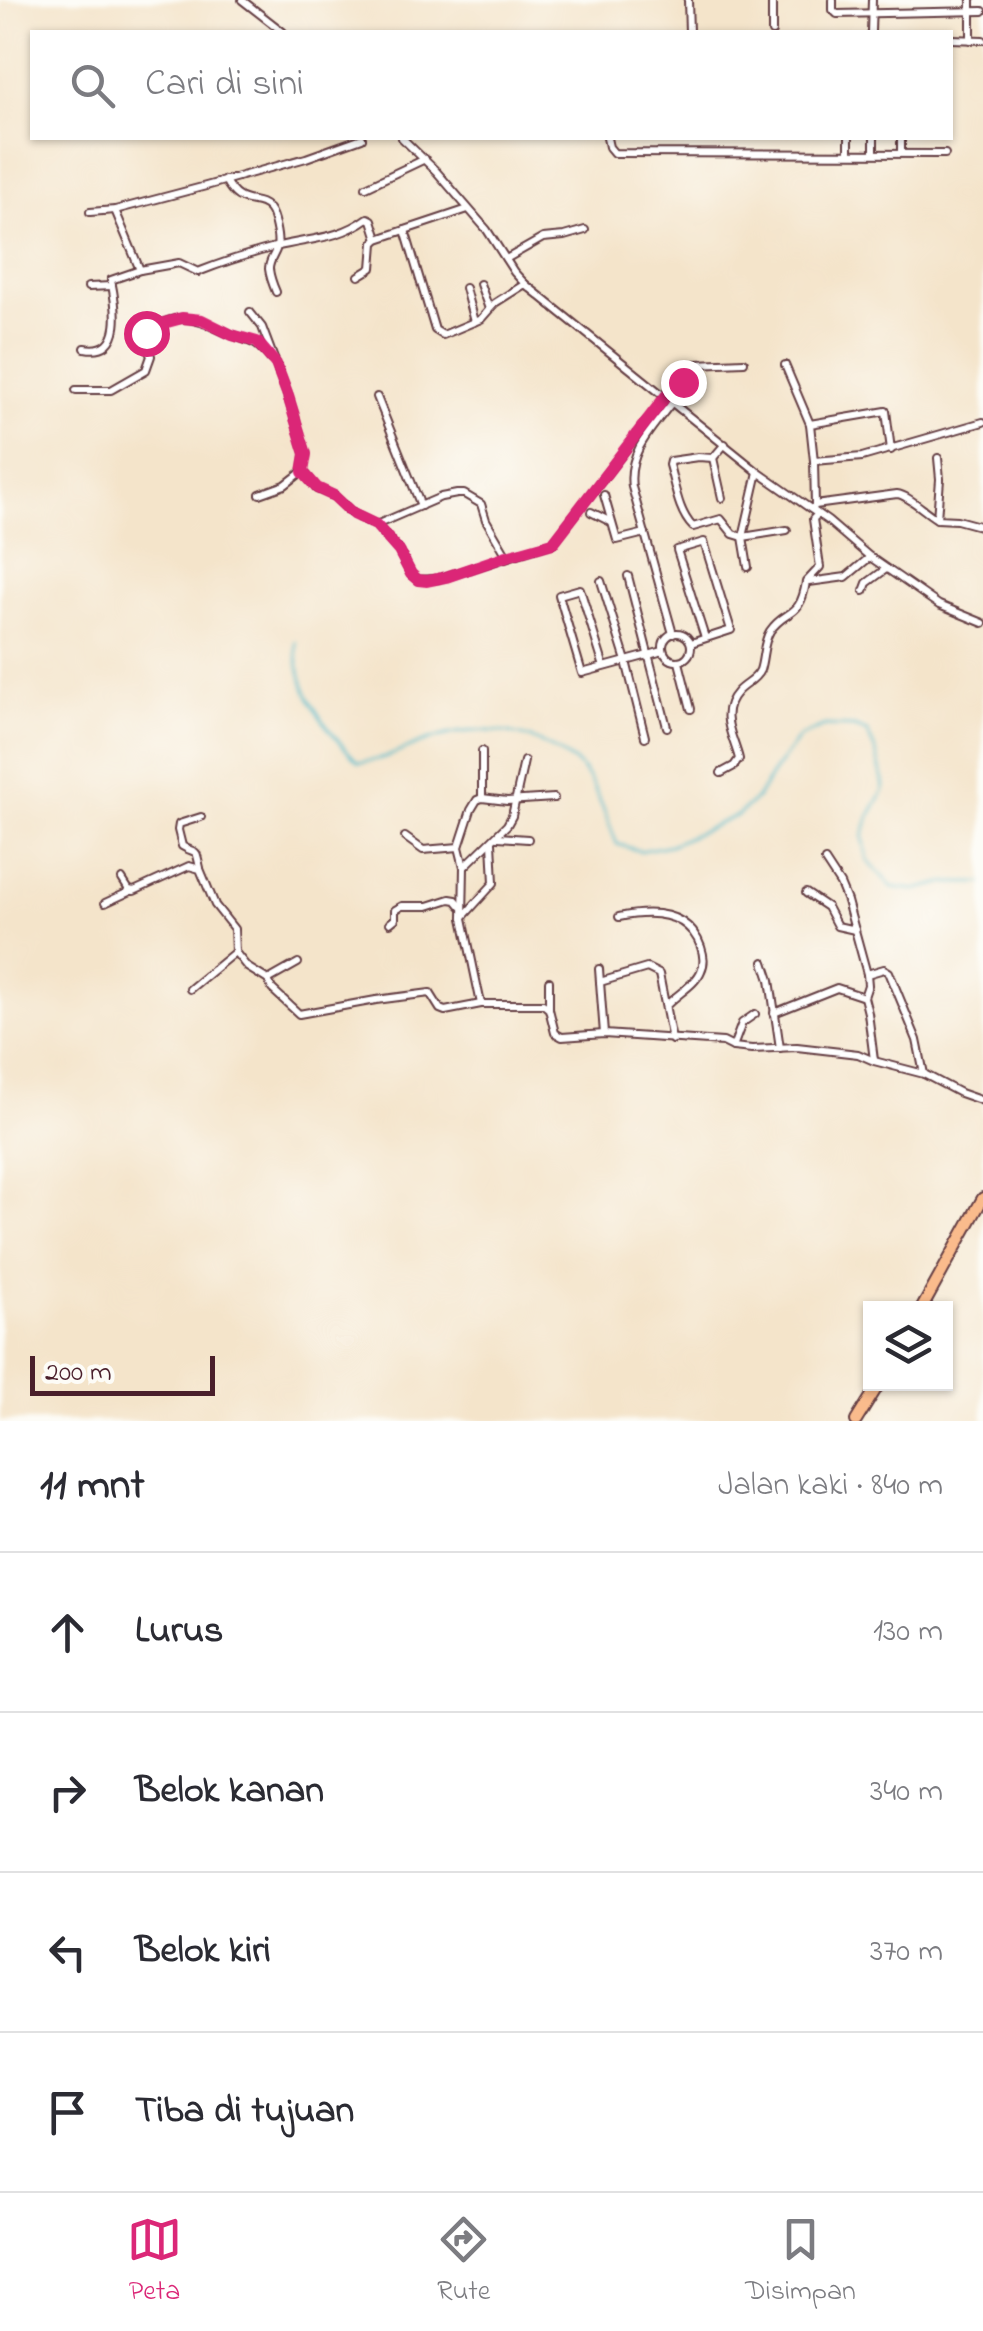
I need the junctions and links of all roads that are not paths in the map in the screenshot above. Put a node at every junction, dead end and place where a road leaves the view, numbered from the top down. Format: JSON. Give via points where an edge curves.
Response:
{"nodes":[{"id":1,"x":242,"y":0,"type":"edge"},
{"id":2,"x":688,"y":0,"type":"edge"},
{"id":3,"x":772,"y":0,"type":"edge"},
{"id":4,"x":833,"y":0,"type":"edge"},
{"id":5,"x":872,"y":0,"type":"edge"},
{"id":6,"x":971,"y":0,"type":"edge"},
{"id":7,"x":971,"y":11,"type":"junction"},
{"id":8,"x":983,"y":11,"type":"edge"},
{"id":9,"x":872,"y":12,"type":"junction"},
{"id":10,"x":281,"y":30,"type":"edge"},
{"id":11,"x":689,"y":30,"type":"edge"},
{"id":12,"x":772,"y":30,"type":"edge"},
{"id":13,"x":871,"y":30,"type":"edge"},
{"id":14,"x":953,"y":39,"type":"edge"},
{"id":15,"x":971,"y":40,"type":"junction"},
{"id":16,"x":983,"y":40,"type":"edge"},
{"id":17,"x":356,"y":140,"type":"edge"},
{"id":18,"x":404,"y":140,"type":"edge"},
{"id":19,"x":607,"y":140,"type":"edge"},
{"id":20,"x":848,"y":140,"type":"edge"},
{"id":21,"x":874,"y":140,"type":"edge"},
{"id":22,"x":901,"y":140,"type":"edge"},
{"id":23,"x":874,"y":152,"type":"junction"},
{"id":24,"x":901,"y":152,"type":"junction"},
{"id":25,"x":848,"y":153,"type":"junction"},
{"id":26,"x":945,"y":154,"type":"dead end"},
{"id":27,"x":424,"y":159,"type":"junction"},
{"id":28,"x":225,"y":180,"type":"junction"},
{"id":29,"x":366,"y":187,"type":"dead end"},
{"id":30,"x":468,"y":209,"type":"junction"},
{"id":31,"x":115,"y":210,"type":"junction"},
{"id":32,"x":90,"y":212,"type":"dead end"},
{"id":33,"x":405,"y":230,"type":"junction"},
{"id":34,"x":585,"y":230,"type":"dead end"},
{"id":35,"x":378,"y":239,"type":"junction"},
{"id":36,"x":278,"y":246,"type":"junction"},
{"id":37,"x":506,"y":259,"type":"junction"},
{"id":38,"x":140,"y":270,"type":"junction"},
{"id":39,"x":358,"y":276,"type":"dead end"},
{"id":40,"x":480,"y":284,"type":"dead end"},
{"id":41,"x":526,"y":284,"type":"junction"},
{"id":42,"x":112,"y":286,"type":"junction"},
{"id":43,"x":88,"y":287,"type":"dead end"},
{"id":44,"x":465,"y":288,"type":"dead end"},
{"id":45,"x":276,"y":292,"type":"dead end"},
{"id":46,"x":489,"y":308,"type":"junction"},
{"id":47,"x":250,"y":312,"type":"dead end"},
{"id":48,"x":474,"y":322,"type":"junction"},
{"id":49,"x":85,"y":348,"type":"dead end"},
{"id":50,"x":744,"y":362,"type":"dead end"},
{"id":51,"x":276,"y":364,"type":"junction"},
{"id":52,"x":785,"y":365,"type":"dead end"},
{"id":53,"x":76,"y":390,"type":"dead end"},
{"id":54,"x":376,"y":398,"type":"dead end"},
{"id":55,"x":669,"y":399,"type":"junction"},
{"id":56,"x":983,"y":422,"type":"edge"},
{"id":57,"x":810,"y":424,"type":"junction"},
{"id":58,"x":725,"y":444,"type":"junction"},
{"id":59,"x":891,"y":450,"type":"junction"},
{"id":60,"x":713,"y":458,"type":"junction"},
{"id":61,"x":938,"y":458,"type":"dead end"},
{"id":62,"x":814,"y":461,"type":"junction"},
{"id":63,"x":303,"y":472,"type":"junction"},
{"id":64,"x":758,"y":472,"type":"junction"},
{"id":65,"x":260,"y":494,"type":"dead end"},
{"id":66,"x":604,"y":495,"type":"dead end"},
{"id":67,"x":722,"y":498,"type":"dead end"},
{"id":68,"x":421,"y":506,"type":"junction"},
{"id":69,"x":815,"y":510,"type":"junction"},
{"id":70,"x":591,"y":512,"type":"dead end"},
{"id":71,"x":937,"y":520,"type":"junction"},
{"id":72,"x":612,"y":523,"type":"junction"},
{"id":73,"x":376,"y":525,"type":"junction"},
{"id":74,"x":983,"y":527,"type":"edge"},
{"id":75,"x":787,"y":530,"type":"dead end"},
{"id":76,"x":645,"y":534,"type":"junction"},
{"id":77,"x":744,"y":537,"type":"junction"},
{"id":78,"x":507,"y":556,"type":"junction"},
{"id":79,"x":870,"y":558,"type":"junction"},
{"id":80,"x":748,"y":567,"type":"dead end"},
{"id":81,"x":886,"y":569,"type":"junction"},
{"id":82,"x":628,"y":576,"type":"dead end"},
{"id":83,"x":602,"y":581,"type":"dead end"},
{"id":84,"x":806,"y":582,"type":"junction"},
{"id":85,"x":864,"y":591,"type":"dead end"},
{"id":86,"x":983,"y":610,"type":"edge"},
{"id":87,"x":981,"y":622,"type":"edge"},
{"id":88,"x":673,"y":634,"type":"junction"},
{"id":89,"x":704,"y":638,"type":"junction"},
{"id":90,"x":690,"y":642,"type":"junction"},
{"id":91,"x":663,"y":651,"type":"junction"},
{"id":92,"x":649,"y":655,"type":"junction"},
{"id":93,"x":626,"y":661,"type":"junction"},
{"id":94,"x":679,"y":662,"type":"junction"},
{"id":95,"x":604,"y":667,"type":"junction"},
{"id":96,"x":691,"y":710,"type":"dead end"},
{"id":97,"x":667,"y":726,"type":"dead end"},
{"id":98,"x":644,"y":737,"type":"dead end"},
{"id":99,"x":482,"y":751,"type":"dead end"},
{"id":100,"x":524,"y":761,"type":"dead end"},
{"id":101,"x":721,"y":773,"type":"dead end"},
{"id":102,"x":482,"y":798,"type":"junction"},
{"id":103,"x":554,"y":798,"type":"dead end"},
{"id":104,"x":516,"y":801,"type":"junction"},
{"id":105,"x":201,"y":817,"type":"dead end"},
{"id":106,"x":405,"y":837,"type":"dead end"},
{"id":107,"x":528,"y":838,"type":"dead end"},
{"id":108,"x":495,"y":839,"type":"junction"},
{"id":109,"x":459,"y":848,"type":"junction"},
{"id":110,"x":825,"y":860,"type":"dead end"},
{"id":111,"x":464,"y":866,"type":"junction"},
{"id":112,"x":200,"y":869,"type":"junction"},
{"id":113,"x":122,"y":879,"type":"dead end"},
{"id":114,"x":131,"y":892,"type":"junction"},
{"id":115,"x":806,"y":894,"type":"dead end"},
{"id":116,"x":105,"y":904,"type":"dead end"},
{"id":117,"x":462,"y":908,"type":"junction"},
{"id":118,"x":462,"y":918,"type":"junction"},
{"id":119,"x":619,"y":918,"type":"dead end"},
{"id":120,"x":390,"y":924,"type":"dead end"},
{"id":121,"x":854,"y":930,"type":"junction"},
{"id":122,"x":235,"y":952,"type":"junction"},
{"id":123,"x":764,"y":962,"type":"dead end"},
{"id":124,"x":298,"y":963,"type":"dead end"},
{"id":125,"x":599,"y":968,"type":"dead end"},
{"id":126,"x":866,"y":974,"type":"junction"},
{"id":127,"x":268,"y":980,"type":"junction"},
{"id":128,"x":548,"y":981,"type":"dead end"},
{"id":129,"x":600,"y":982,"type":"junction"},
{"id":130,"x":190,"y":989,"type":"dead end"},
{"id":131,"x":864,"y":997,"type":"junction"},
{"id":132,"x":480,"y":1004,"type":"junction"},
{"id":133,"x":666,"y":1005,"type":"junction"},
{"id":134,"x":550,"y":1009,"type":"junction"},
{"id":135,"x":774,"y":1013,"type":"junction"},
{"id":136,"x":755,"y":1014,"type":"dead end"},
{"id":137,"x":787,"y":1025,"type":"dead end"},
{"id":138,"x":778,"y":1028,"type":"junction"},
{"id":139,"x":604,"y":1034,"type":"junction"},
{"id":140,"x":672,"y":1040,"type":"junction"},
{"id":141,"x":733,"y":1047,"type":"junction"},
{"id":142,"x":780,"y":1048,"type":"junction"},
{"id":143,"x":874,"y":1061,"type":"junction"},
{"id":144,"x":924,"y":1074,"type":"junction"},
{"id":145,"x":983,"y":1101,"type":"edge"},
{"id":146,"x":983,"y":1198,"type":"edge"},
{"id":147,"x":926,"y":1301,"type":"edge"},
{"id":148,"x":875,"y":1391,"type":"edge"},
{"id":149,"x":856,"y":1421,"type":"edge"}],
"edges":[{"from":1,"to":10,"type":"street"},
{"from":2,"to":11,"type":"street"},
{"from":3,"to":12,"type":"street"},
{"from":4,"to":9,"type":"street","via":[[835,13]]},
{"from":5,"to":9,"type":"street"},
{"from":6,"to":7,"type":"street"},
{"from":7,"to":8,"type":"street"},
{"from":7,"to":9,"type":"street"},
{"from":7,"to":15,"type":"street"},
{"from":9,"to":13,"type":"street"},
{"from":14,"to":15,"type":"street"},
{"from":15,"to":16,"type":"street"},
{"from":17,"to":28,"type":"street"},
{"from":18,"to":27,"type":"street"},
{"from":19,"to":25,"type":"street","via":[[614,153]]},
{"from":20,"to":25,"type":"street"},
{"from":21,"to":23,"type":"street"},
{"from":22,"to":24,"type":"street"},
{"from":23,"to":24,"type":"street"},
{"from":23,"to":25,"type":"street"},
{"from":24,"to":26,"type":"street"},
{"from":27,"to":29,"type":"street"},
{"from":27,"to":30,"type":"street"},
{"from":28,"to":31,"type":"street"},
{"from":28,"to":36,"type":"street","via":[[231,192],[268,208]]},
{"from":30,"to":33,"type":"street"},
{"from":30,"to":37,"type":"street"},
{"from":31,"to":32,"type":"street"},
{"from":31,"to":38,"type":"street"},
{"from":33,"to":35,"type":"street"},
{"from":33,"to":48,"type":"street","via":[[434,330],[443,335]]},
{"from":34,"to":37,"type":"street","via":[[543,238]]},
{"from":35,"to":36,"type":"street","via":[[368,218],[322,238]]},
{"from":35,"to":39,"type":"street","via":[[372,268]]},
{"from":36,"to":38,"type":"street","via":[[198,272],[179,263]]},
{"from":36,"to":45,"type":"street","via":[[269,272]]},
{"from":37,"to":41,"type":"street"},
{"from":38,"to":42,"type":"street","via":[[111,280]]},
{"from":40,"to":46,"type":"street"},
{"from":41,"to":46,"type":"street"},
{"from":41,"to":55,"type":"street"},
{"from":42,"to":43,"type":"street"},
{"from":42,"to":49,"type":"street","via":[[113,336],[96,350]]},
{"from":44,"to":48,"type":"street"},
{"from":46,"to":48,"type":"street"},
{"from":47,"to":51,"type":"street"},
{"from":50,"to":55,"type":"street","via":[[699,362],[696,382],[683,382]]},
{"from":51,"to":53,"type":"street","via":[[257,342],[182,318],[146,333],[146,370],[111,390]]},
{"from":51,"to":63,"type":"street","via":[[306,454]]},
{"from":52,"to":57,"type":"street"},
{"from":54,"to":68,"type":"street"},
{"from":55,"to":58,"type":"street"},
{"from":55,"to":76,"type":"street","via":[[632,459]]},
{"from":55,"to":78,"type":"street","via":[[553,543]]},
{"from":56,"to":59,"type":"street"},
{"from":57,"to":59,"type":"street","via":[[886,410]]},
{"from":57,"to":62,"type":"street"},
{"from":58,"to":60,"type":"street"},
{"from":58,"to":64,"type":"street"},
{"from":59,"to":62,"type":"street"},
{"from":60,"to":67,"type":"street"},
{"from":60,"to":77,"type":"street","via":[[670,461],[683,514],[691,526],[718,519]]},
{"from":61,"to":71,"type":"street"},
{"from":62,"to":69,"type":"street"},
{"from":63,"to":65,"type":"street"},
{"from":63,"to":73,"type":"street"},
{"from":64,"to":69,"type":"street"},
{"from":64,"to":77,"type":"street"},
{"from":66,"to":72,"type":"street"},
{"from":68,"to":73,"type":"street"},
{"from":68,"to":78,"type":"street","via":[[457,494],[475,499]]},
{"from":69,"to":71,"type":"street","via":[[896,494]]},
{"from":69,"to":79,"type":"street"},
{"from":69,"to":84,"type":"street","via":[[820,567]]},
{"from":70,"to":72,"type":"street"},
{"from":71,"to":74,"type":"street"},
{"from":72,"to":76,"type":"street","via":[[617,540]]},
{"from":73,"to":78,"type":"street","via":[[418,580]]},
{"from":75,"to":77,"type":"street"},
{"from":76,"to":88,"type":"street"},
{"from":77,"to":80,"type":"street"},
{"from":79,"to":81,"type":"street"},
{"from":79,"to":84,"type":"street","via":[[846,577]]},
{"from":81,"to":85,"type":"street"},
{"from":81,"to":87,"type":"street","via":[[939,605]]},
{"from":82,"to":92,"type":"street"},
{"from":83,"to":93,"type":"street"},
{"from":84,"to":101,"type":"street","via":[[796,610],[768,635],[756,676],[736,693],[727,720],[739,759]]},
{"from":86,"to":87,"type":"street"},
{"from":88,"to":90,"type":"street"},
{"from":88,"to":91,"type":"street"},
{"from":89,"to":89,"type":"street","via":[[731,630],[704,542],[677,550]]},
{"from":89,"to":90,"type":"street"},
{"from":90,"to":94,"type":"street","via":[[690,655]]},
{"from":91,"to":92,"type":"street"},
{"from":91,"to":94,"type":"street"},
{"from":92,"to":93,"type":"street"},
{"from":92,"to":97,"type":"street"},
{"from":93,"to":95,"type":"street"},
{"from":93,"to":98,"type":"street"},
{"from":94,"to":96,"type":"street"},
{"from":95,"to":95,"type":"street","via":[[582,673],[559,595],[580,589]]},
{"from":99,"to":102,"type":"street"},
{"from":100,"to":104,"type":"street"},
{"from":102,"to":104,"type":"street"},
{"from":102,"to":109,"type":"street"},
{"from":103,"to":104,"type":"street"},
{"from":104,"to":108,"type":"street"},
{"from":105,"to":112,"type":"street","via":[[178,830],[182,846],[197,853]]},
{"from":106,"to":109,"type":"street","via":[[423,850]]},
{"from":107,"to":108,"type":"street"},
{"from":108,"to":111,"type":"street"},
{"from":108,"to":118,"type":"street","via":[[494,883]]},
{"from":109,"to":111,"type":"street"},
{"from":110,"to":121,"type":"street"},
{"from":111,"to":117,"type":"street"},
{"from":112,"to":114,"type":"street","via":[[189,866]]},
{"from":112,"to":122,"type":"street","via":[[234,929]]},
{"from":113,"to":114,"type":"street"},
{"from":114,"to":116,"type":"street"},
{"from":115,"to":121,"type":"street","via":[[827,907],[837,926]]},
{"from":117,"to":118,"type":"street"},
{"from":117,"to":120,"type":"street","via":[[450,899],[402,906]]},
{"from":118,"to":132,"type":"street"},
{"from":119,"to":133,"type":"street","via":[[676,917],[697,937],[703,968]]},
{"from":121,"to":126,"type":"street"},
{"from":122,"to":127,"type":"street"},
{"from":122,"to":130,"type":"street"},
{"from":123,"to":135,"type":"street"},
{"from":124,"to":127,"type":"street"},
{"from":125,"to":129,"type":"street"},
{"from":126,"to":131,"type":"street"},
{"from":126,"to":144,"type":"street","via":[[888,972]]},
{"from":127,"to":132,"type":"street","via":[[302,1015],[430,994],[445,1011]]},
{"from":128,"to":134,"type":"street"},
{"from":129,"to":133,"type":"street","via":[[652,969]]},
{"from":129,"to":139,"type":"street"},
{"from":131,"to":135,"type":"street","via":[[837,988]]},
{"from":131,"to":143,"type":"street"},
{"from":132,"to":134,"type":"street"},
{"from":133,"to":140,"type":"street"},
{"from":134,"to":139,"type":"street","via":[[558,1036]]},
{"from":135,"to":138,"type":"street"},
{"from":136,"to":141,"type":"street","via":[[742,1023]]},
{"from":137,"to":138,"type":"street"},
{"from":138,"to":142,"type":"street"},
{"from":139,"to":140,"type":"street"},
{"from":140,"to":141,"type":"street"},
{"from":141,"to":142,"type":"street"},
{"from":142,"to":143,"type":"street","via":[[836,1050]]},
{"from":143,"to":144,"type":"street"},
{"from":144,"to":145,"type":"street"},
{"from":146,"to":147,"type":"highway"},
{"from":148,"to":149,"type":"highway"}]}
